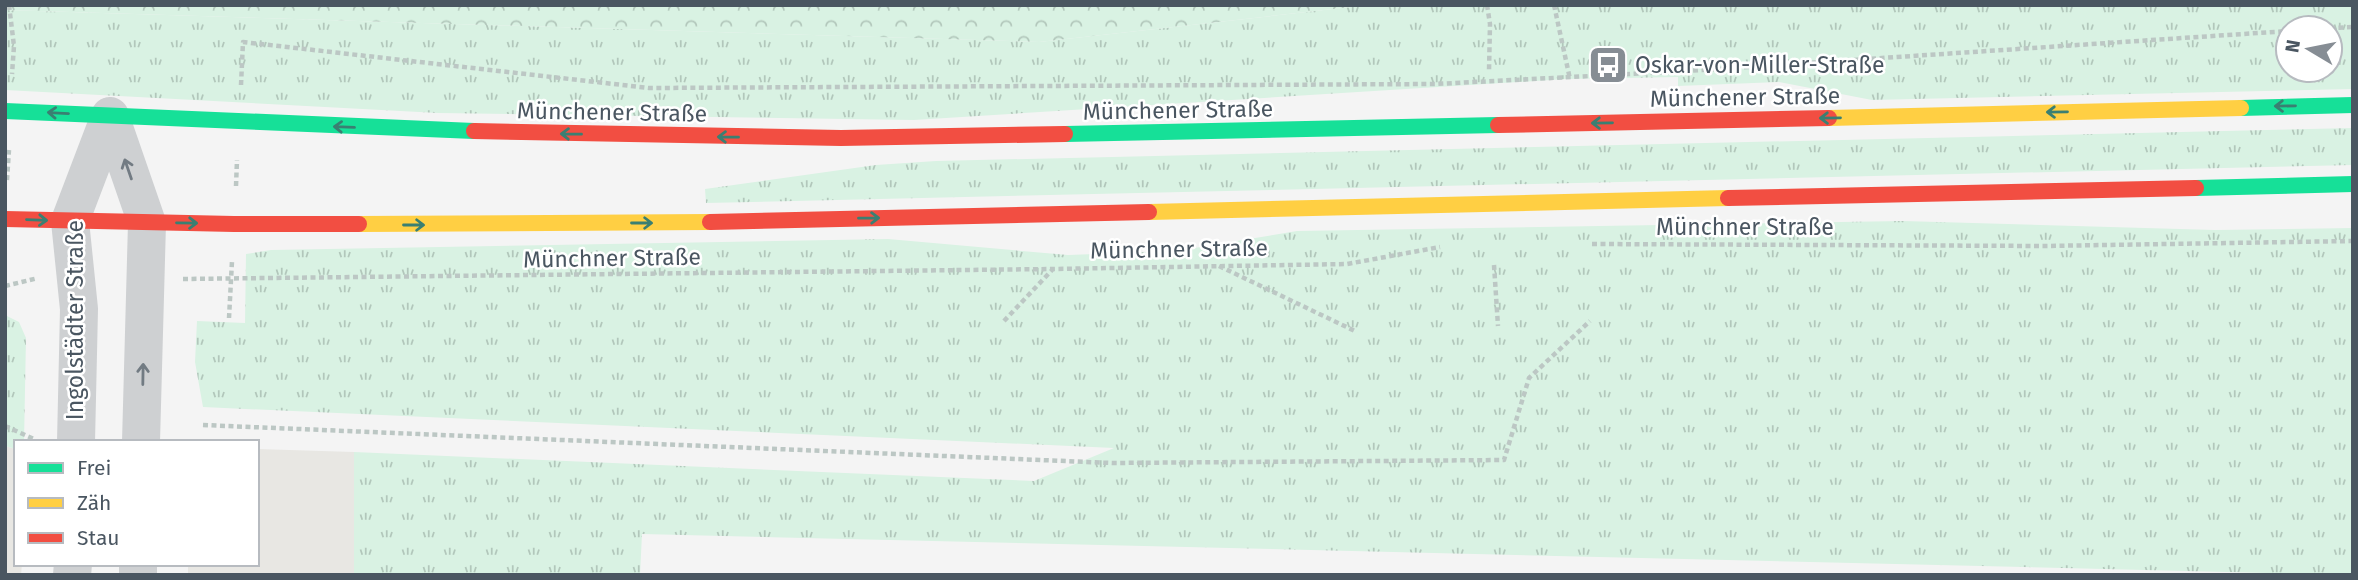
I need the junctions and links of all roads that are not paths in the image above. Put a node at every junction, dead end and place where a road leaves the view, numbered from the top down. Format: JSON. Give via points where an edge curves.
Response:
{"nodes":[{"id":1,"x":2353,"y":105,"type":"edge"},
{"id":2,"x":5,"y":111,"type":"edge"},
{"id":3,"x":110,"y":116,"type":"junction"},
{"id":4,"x":2353,"y":184,"type":"edge"},
{"id":5,"x":5,"y":219,"type":"edge"},
{"id":6,"x":70,"y":221,"type":"junction"},
{"id":7,"x":147,"y":223,"type":"junction"},
{"id":8,"x":76,"y":440,"type":"edge"},
{"id":9,"x":141,"y":440,"type":"edge"}],
"edges":[{"from":1,"to":3,"type":"main road","name":"Münchener Straße","one_way":true,"via":[[841,138],[554,134]]},
{"from":3,"to":2,"type":"main road","name":"Münchener Straße","one_way":true},
{"from":3,"to":6,"type":"street","name":"Ingolstädter Straße"},
{"from":7,"to":3,"type":"street","one_way":true},
{"from":7,"to":4,"type":"main road","one_way":true,"via":[[673,222]]},
{"from":5,"to":6,"type":"main road","one_way":true},
{"from":6,"to":7,"type":"main road"},
{"from":6,"to":8,"type":"street","name":"Ingolstädter Straße","via":[[79,309]]},
{"from":9,"to":7,"type":"street","one_way":true}]}
